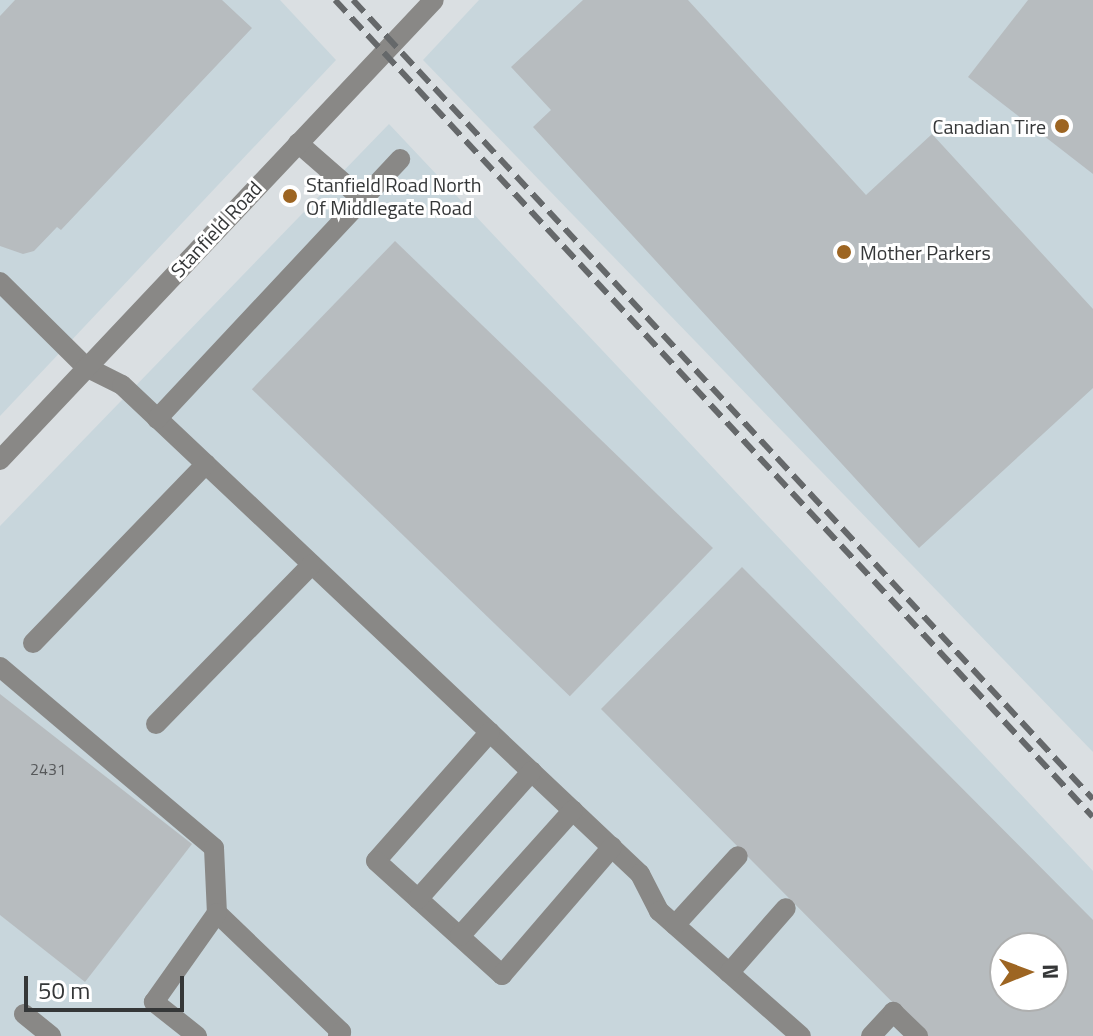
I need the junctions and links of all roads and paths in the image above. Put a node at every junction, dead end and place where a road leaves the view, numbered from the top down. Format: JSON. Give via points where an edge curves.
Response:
{"nodes":[{"id":1,"x":434,"y":0,"type":"edge"},
{"id":2,"x":298,"y":143,"type":"junction"},
{"id":3,"x":400,"y":159,"type":"dead end"},
{"id":4,"x":361,"y":198,"type":"junction"},
{"id":5,"x":0,"y":282,"type":"edge"},
{"id":6,"x":86,"y":367,"type":"junction"},
{"id":7,"x":157,"y":419,"type":"junction"},
{"id":8,"x":0,"y":460,"type":"edge"},
{"id":9,"x":206,"y":464,"type":"junction"},
{"id":10,"x":312,"y":564,"type":"junction"},
{"id":11,"x":33,"y":643,"type":"dead end"},
{"id":12,"x":0,"y":667,"type":"edge"},
{"id":13,"x":156,"y":724,"type":"dead end"},
{"id":14,"x":490,"y":732,"type":"junction"},
{"id":15,"x":532,"y":771,"type":"junction"},
{"id":16,"x":573,"y":810,"type":"junction"},
{"id":17,"x":612,"y":847,"type":"junction"},
{"id":18,"x":738,"y":856,"type":"dead end"},
{"id":19,"x":418,"y":899,"type":"junction"},
{"id":20,"x":786,"y":908,"type":"dead end"},
{"id":21,"x":217,"y":913,"type":"junction"},
{"id":22,"x":675,"y":925,"type":"junction"},
{"id":23,"x":460,"y":936,"type":"junction"},
{"id":24,"x":729,"y":973,"type":"junction"},
{"id":25,"x":24,"y":1014,"type":"dead end"},
{"id":26,"x":51,"y":1036,"type":"edge"},
{"id":27,"x":197,"y":1036,"type":"edge"},
{"id":28,"x":338,"y":1036,"type":"edge"},
{"id":29,"x":801,"y":1036,"type":"edge"},
{"id":30,"x":871,"y":1036,"type":"edge"},
{"id":31,"x":918,"y":1036,"type":"edge"}],
"edges":[{"from":1,"to":2,"type":"street","name":"Stanfield Road"},
{"from":2,"to":4,"type":"street"},
{"from":2,"to":6,"type":"street","name":"Stanfield Road"},
{"from":3,"to":4,"type":"street"},
{"from":4,"to":7,"type":"street"},
{"from":5,"to":6,"type":"street"},
{"from":6,"to":7,"type":"street","via":[[122,385]]},
{"from":6,"to":8,"type":"street","name":"Stanfield Road"},
{"from":7,"to":9,"type":"street"},
{"from":9,"to":10,"type":"street"},
{"from":9,"to":11,"type":"street"},
{"from":10,"to":13,"type":"street"},
{"from":10,"to":14,"type":"street"},
{"from":12,"to":21,"type":"street","via":[[214,848]]},
{"from":14,"to":15,"type":"street"},
{"from":14,"to":19,"type":"street","via":[[376,861]]},
{"from":15,"to":16,"type":"street"},
{"from":15,"to":19,"type":"street"},
{"from":16,"to":17,"type":"street"},
{"from":16,"to":23,"type":"street"},
{"from":17,"to":22,"type":"street","via":[[640,874],[659,911]]},
{"from":17,"to":23,"type":"street","via":[[502,975]]},
{"from":18,"to":22,"type":"street"},
{"from":19,"to":23,"type":"street"},
{"from":20,"to":24,"type":"street"},
{"from":21,"to":27,"type":"street","via":[[154,1002]]},
{"from":21,"to":28,"type":"street","via":[[341,1032]]},
{"from":22,"to":24,"type":"street"},
{"from":24,"to":29,"type":"street"},
{"from":25,"to":26,"type":"street"},
{"from":30,"to":31,"type":"street","via":[[893,1012]]}]}
